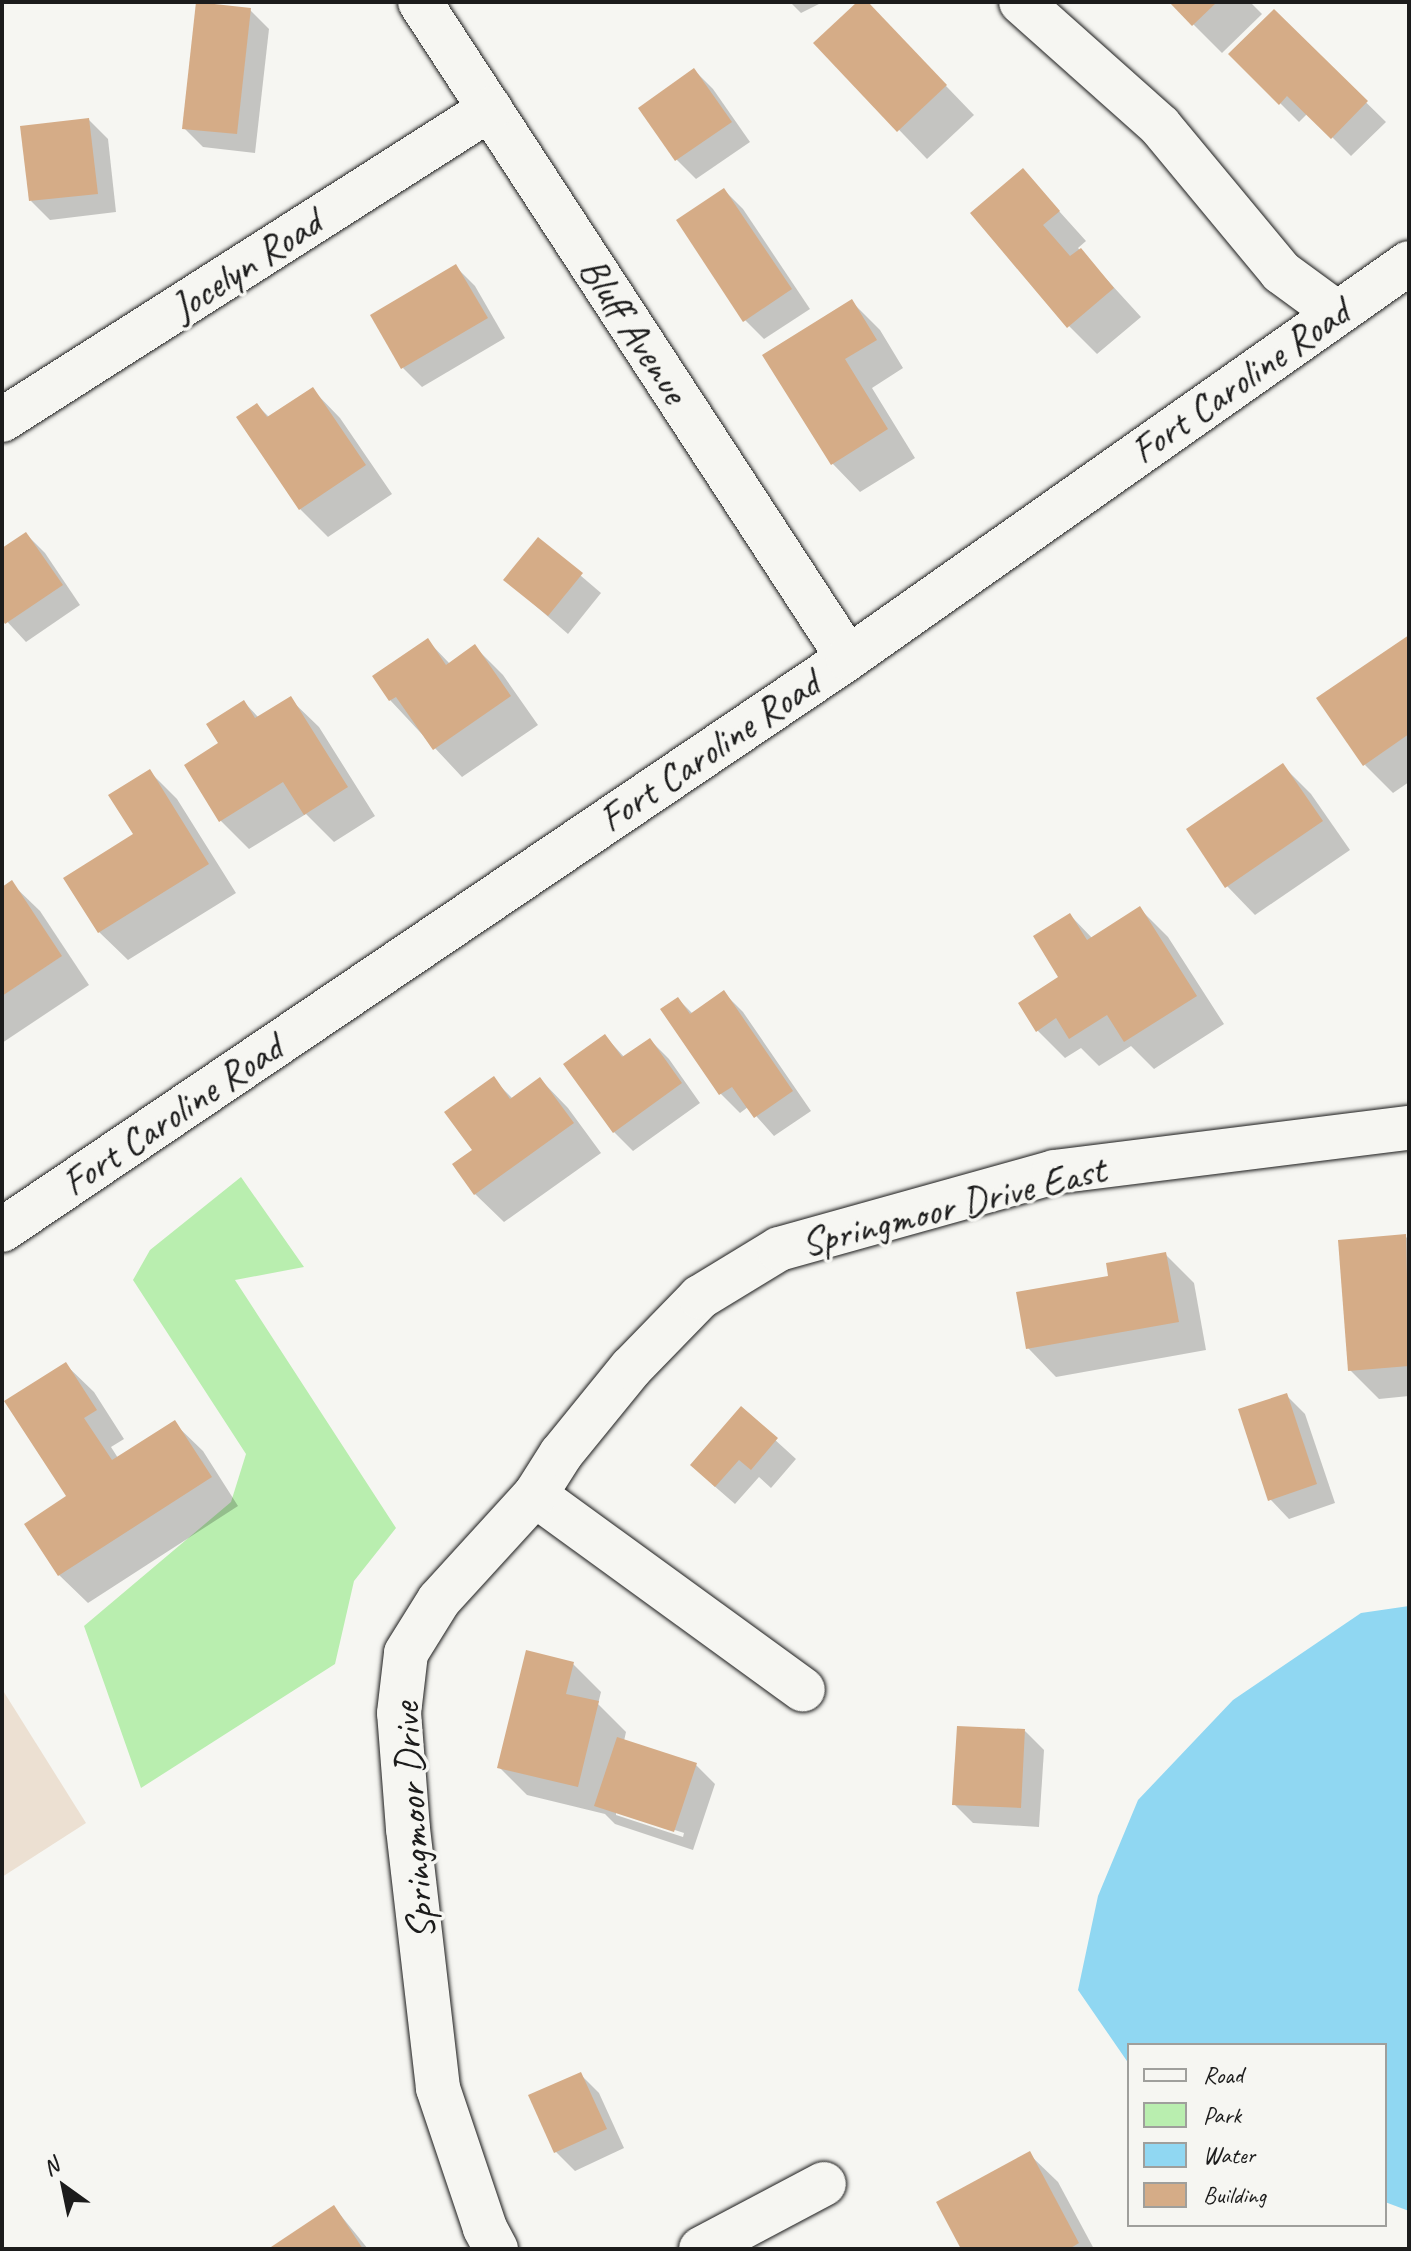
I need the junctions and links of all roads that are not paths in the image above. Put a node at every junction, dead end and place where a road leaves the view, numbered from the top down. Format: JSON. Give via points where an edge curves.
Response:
{"nodes":[{"id":1,"x":420,"y":2,"type":"edge"},
{"id":2,"x":1021,"y":2,"type":"edge"},
{"id":3,"x":490,"y":109,"type":"junction"},
{"id":4,"x":1409,"y":263,"type":"edge"},
{"id":5,"x":1337,"y":313,"type":"junction"},
{"id":6,"x":2,"y":420,"type":"edge"},
{"id":7,"x":848,"y":658,"type":"junction"},
{"id":8,"x":1409,"y":1128,"type":"edge"},
{"id":9,"x":2,"y":1230,"type":"edge"},
{"id":10,"x":700,"y":1297,"type":"joint"},
{"id":11,"x":535,"y":1495,"type":"junction"},
{"id":12,"x":803,"y":1690,"type":"dead end"},
{"id":13,"x":824,"y":2184,"type":"dead end"},
{"id":14,"x":496,"y":2249,"type":"edge"},
{"id":15,"x":701,"y":2249,"type":"edge"}],
"edges":[{"from":1,"to":3,"type":"street","name":"Bluff Avenue"},
{"from":2,"to":5,"type":"street","via":[[1160,126],[1281,272]]},
{"from":3,"to":6,"type":"street","name":"Jocelyn Road"},
{"from":3,"to":7,"type":"street","name":"Bluff Avenue"},
{"from":4,"to":5,"type":"street","name":"Fort Caroline Road"},
{"from":5,"to":7,"type":"street","name":"Fort Caroline Road"},
{"from":7,"to":9,"type":"street","name":"Fort Caroline Road"},
{"from":8,"to":10,"type":"street","name":"Springmoor Drive East","via":[[1054,1172],[779,1249]]},
{"from":10,"to":11,"type":"street","name":"Springmoor Drive","via":[[603,1402]]},
{"from":11,"to":12,"type":"street"},
{"from":11,"to":14,"type":"street","name":"Springmoor Drive","via":[[439,1600],[406,1653],[399,1713],[438,2088]]},
{"from":13,"to":15,"type":"street"}]}
